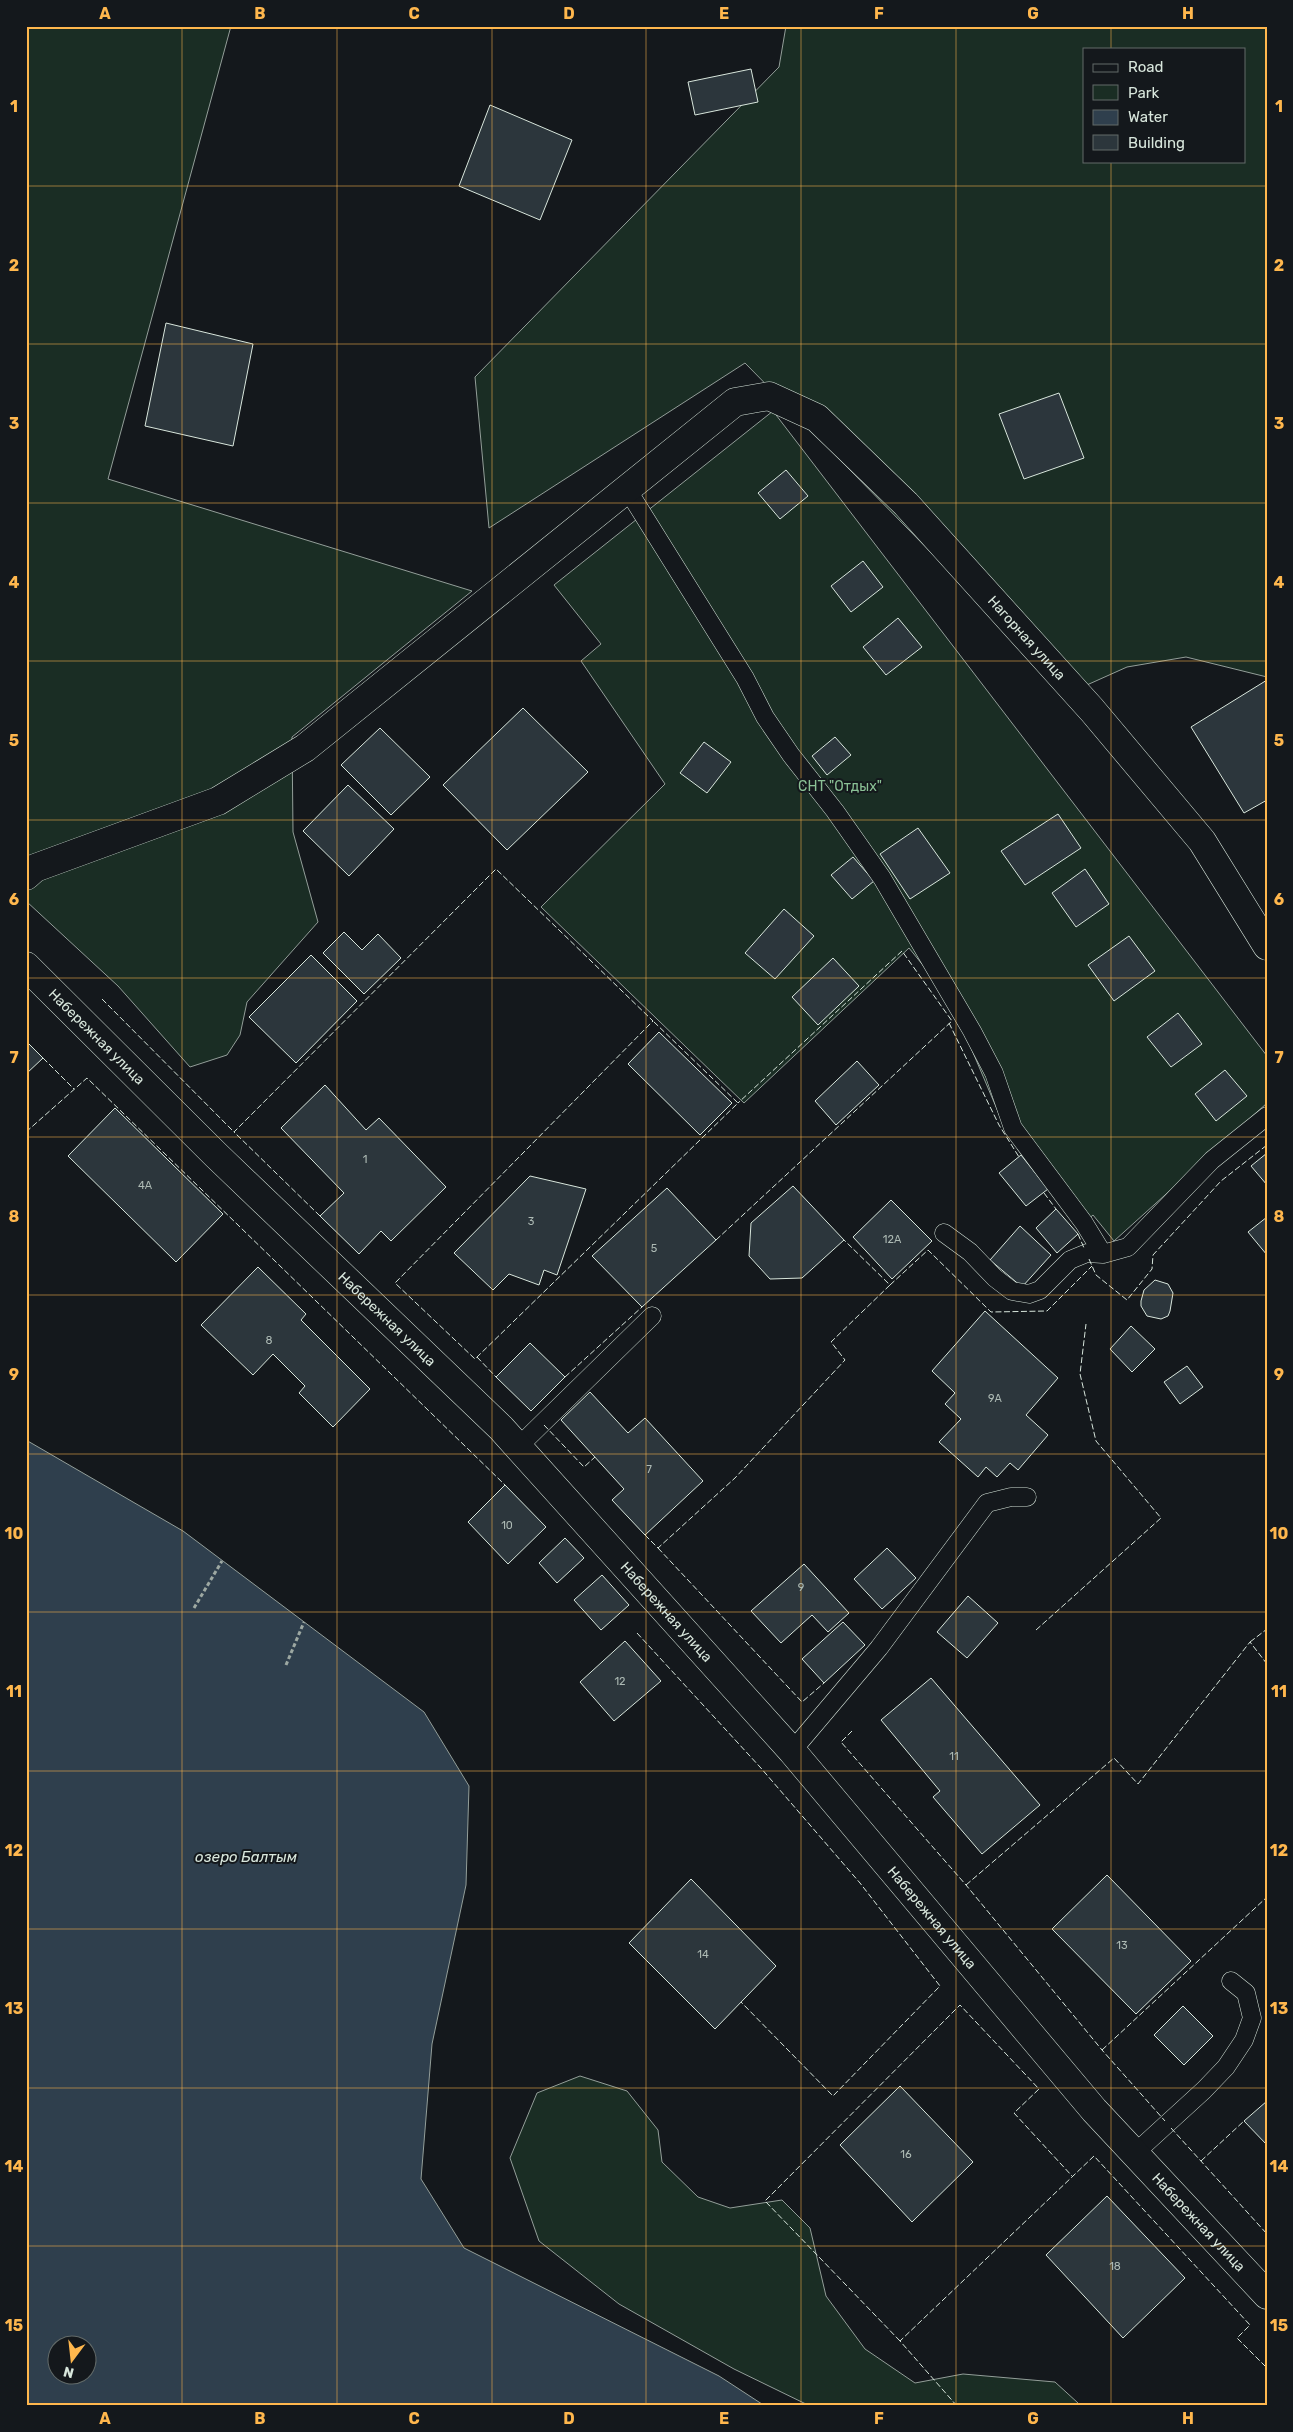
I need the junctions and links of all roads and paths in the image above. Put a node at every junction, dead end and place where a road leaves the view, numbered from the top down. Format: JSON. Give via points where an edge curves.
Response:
{"nodes":[{"id":1,"x":627,"y":489,"type":"junction"},
{"id":2,"x":26,"y":876,"type":"edge"},
{"id":3,"x":1267,"y":946,"type":"edge"},
{"id":4,"x":26,"y":966,"type":"edge"},
{"id":5,"x":1267,"y":1116,"type":"edge"},
{"id":6,"x":944,"y":1233,"type":"dead end"},
{"id":7,"x":1103,"y":1254,"type":"junction"},
{"id":8,"x":652,"y":1316,"type":"dead end"},
{"id":9,"x":518,"y":1447,"type":"junction"},
{"id":10,"x":1027,"y":1497,"type":"dead end"},
{"id":11,"x":222,"y":1561,"type":"dead end"},
{"id":12,"x":194,"y":1608,"type":"dead end"},
{"id":13,"x":304,"y":1622,"type":"dead end"},
{"id":14,"x":286,"y":1665,"type":"dead end"},
{"id":15,"x":792,"y":1751,"type":"junction"},
{"id":16,"x":1231,"y":1981,"type":"dead end"},
{"id":17,"x":1134,"y":2154,"type":"junction"},
{"id":18,"x":1267,"y":2295,"type":"edge"}],
"edges":[{"from":1,"to":2,"type":"street","via":[[305,748],[218,801],[35,868]]},
{"from":1,"to":3,"type":"street","name":"Нагорная улица","via":[[735,402],[769,396],[817,418],[906,504],[1092,710],[1202,841]]},
{"from":1,"to":7,"type":"lane","via":[[745,678],[765,716],[882,878],[972,1031],[994,1073],[1013,1128],[1084,1223]]},
{"from":4,"to":9,"type":"street","name":"Набережная улица"},
{"from":5,"to":7,"type":"lane","via":[[1212,1160],[1128,1247]]},
{"from":6,"to":7,"type":"lane","via":[[1012,1291],[1029,1294],[1040,1290],[1070,1260],[1087,1253]]},
{"from":8,"to":9,"type":"lane"},
{"from":9,"to":15,"type":"street","name":"Набережная улица"},
{"from":10,"to":15,"type":"lane","via":[[987,1503],[879,1648]]},
{"from":11,"to":12,"type":"path"},
{"from":13,"to":14,"type":"path"},
{"from":15,"to":17,"type":"street","name":"Набережная улица"},
{"from":16,"to":17,"type":"lane","via":[[1246,1993],[1252,2018],[1244,2040],[1226,2067],[1204,2090]]},
{"from":17,"to":18,"type":"street","name":"Набережная улица"}]}
